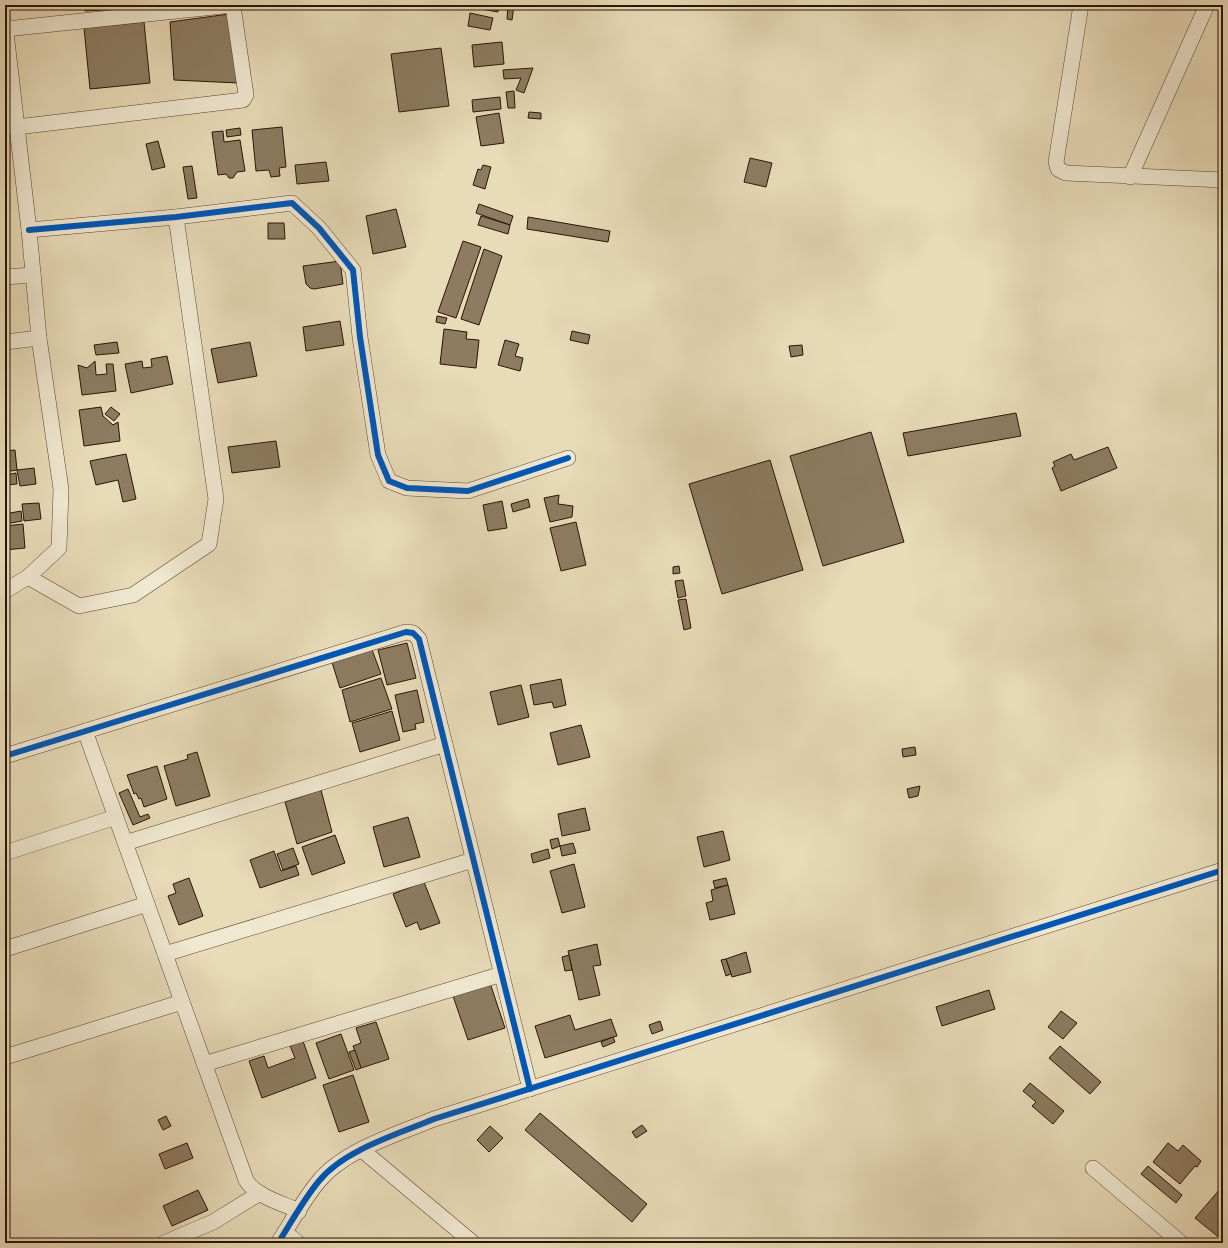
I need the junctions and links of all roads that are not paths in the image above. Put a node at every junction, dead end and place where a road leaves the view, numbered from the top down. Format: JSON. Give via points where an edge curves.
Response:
{"nodes":[{"id":1,"x":233,"y":5,"type":"edge"},
{"id":2,"x":1081,"y":5,"type":"edge"},
{"id":3,"x":1207,"y":5,"type":"edge"},
{"id":4,"x":5,"y":24,"type":"edge"},
{"id":5,"x":6,"y":29,"type":"edge"},
{"id":6,"x":17,"y":127,"type":"junction"},
{"id":7,"x":1130,"y":177,"type":"junction"},
{"id":8,"x":1223,"y":180,"type":"edge"},
{"id":9,"x":176,"y":217,"type":"junction"},
{"id":10,"x":29,"y":230,"type":"junction"},
{"id":11,"x":33,"y":275,"type":"junction"},
{"id":12,"x":5,"y":277,"type":"edge"},
{"id":13,"x":39,"y":338,"type":"junction"},
{"id":14,"x":5,"y":342,"type":"edge"},
{"id":15,"x":568,"y":458,"type":"dead end"},
{"id":16,"x":28,"y":577,"type":"junction"},
{"id":17,"x":5,"y":591,"type":"edge"},
{"id":18,"x":85,"y":731,"type":"junction"},
{"id":19,"x":445,"y":744,"type":"junction"},
{"id":20,"x":5,"y":756,"type":"edge"},
{"id":21,"x":116,"y":817,"type":"junction"},
{"id":22,"x":125,"y":842,"type":"junction"},
{"id":23,"x":5,"y":853,"type":"edge"},
{"id":24,"x":473,"y":860,"type":"junction"},
{"id":25,"x":1223,"y":870,"type":"edge"},
{"id":26,"x":147,"y":904,"type":"junction"},
{"id":27,"x":5,"y":949,"type":"edge"},
{"id":28,"x":165,"y":954,"type":"junction"},
{"id":29,"x":502,"y":974,"type":"junction"},
{"id":30,"x":182,"y":1002,"type":"junction"},
{"id":31,"x":5,"y":1057,"type":"edge"},
{"id":32,"x":204,"y":1064,"type":"junction"},
{"id":33,"x":530,"y":1089,"type":"junction"},
{"id":34,"x":362,"y":1150,"type":"junction"},
{"id":35,"x":1094,"y":1168,"type":"dead end"},
{"id":36,"x":260,"y":1193,"type":"junction"},
{"id":37,"x":299,"y":1211,"type":"junction"},
{"id":38,"x":282,"y":1238,"type":"edge"},
{"id":39,"x":164,"y":1243,"type":"edge"},
{"id":40,"x":298,"y":1243,"type":"edge"},
{"id":41,"x":473,"y":1243,"type":"edge"},
{"id":42,"x":1181,"y":1243,"type":"edge"}],
"edges":[{"from":1,"to":5,"type":"street"},
{"from":1,"to":6,"type":"street","via":[[246,95],[243,100]]},
{"from":2,"to":7,"type":"street","via":[[1056,166],[1066,173]]},
{"from":3,"to":7,"type":"street"},
{"from":4,"to":5,"type":"street"},
{"from":5,"to":6,"type":"street"},
{"from":6,"to":10,"type":"street"},
{"from":7,"to":8,"type":"street"},
{"from":9,"to":10,"type":"street"},
{"from":9,"to":15,"type":"street","via":[[292,203],[319,228],[353,270],[360,337],[378,455],[389,481],[407,488],[468,491]]},
{"from":9,"to":16,"type":"street","via":[[216,499],[209,544],[133,595],[79,606]]},
{"from":10,"to":11,"type":"street"},
{"from":11,"to":12,"type":"street"},
{"from":11,"to":13,"type":"street"},
{"from":13,"to":14,"type":"street"},
{"from":13,"to":16,"type":"street","via":[[61,489],[61,511],[59,548]]},
{"from":16,"to":17,"type":"street"},
{"from":18,"to":19,"type":"street","via":[[410,632],[419,639]]},
{"from":18,"to":20,"type":"street"},
{"from":18,"to":21,"type":"street"},
{"from":19,"to":22,"type":"street"},
{"from":19,"to":24,"type":"street"},
{"from":21,"to":22,"type":"street"},
{"from":21,"to":23,"type":"street"},
{"from":22,"to":26,"type":"street"},
{"from":24,"to":28,"type":"street"},
{"from":24,"to":29,"type":"street"},
{"from":25,"to":33,"type":"street"},
{"from":26,"to":27,"type":"street"},
{"from":26,"to":28,"type":"street"},
{"from":28,"to":30,"type":"street"},
{"from":29,"to":32,"type":"street"},
{"from":29,"to":33,"type":"street"},
{"from":30,"to":31,"type":"street"},
{"from":30,"to":32,"type":"street"},
{"from":32,"to":36,"type":"street","via":[[246,1180]]},
{"from":33,"to":34,"type":"street","via":[[434,1119]]},
{"from":34,"to":37,"type":"street","via":[[326,1174]]},
{"from":34,"to":41,"type":"street"},
{"from":35,"to":42,"type":"street"},
{"from":36,"to":37,"type":"street"},
{"from":36,"to":39,"type":"street","via":[[213,1222]]},
{"from":37,"to":38,"type":"street"},
{"from":38,"to":40,"type":"street"}]}
